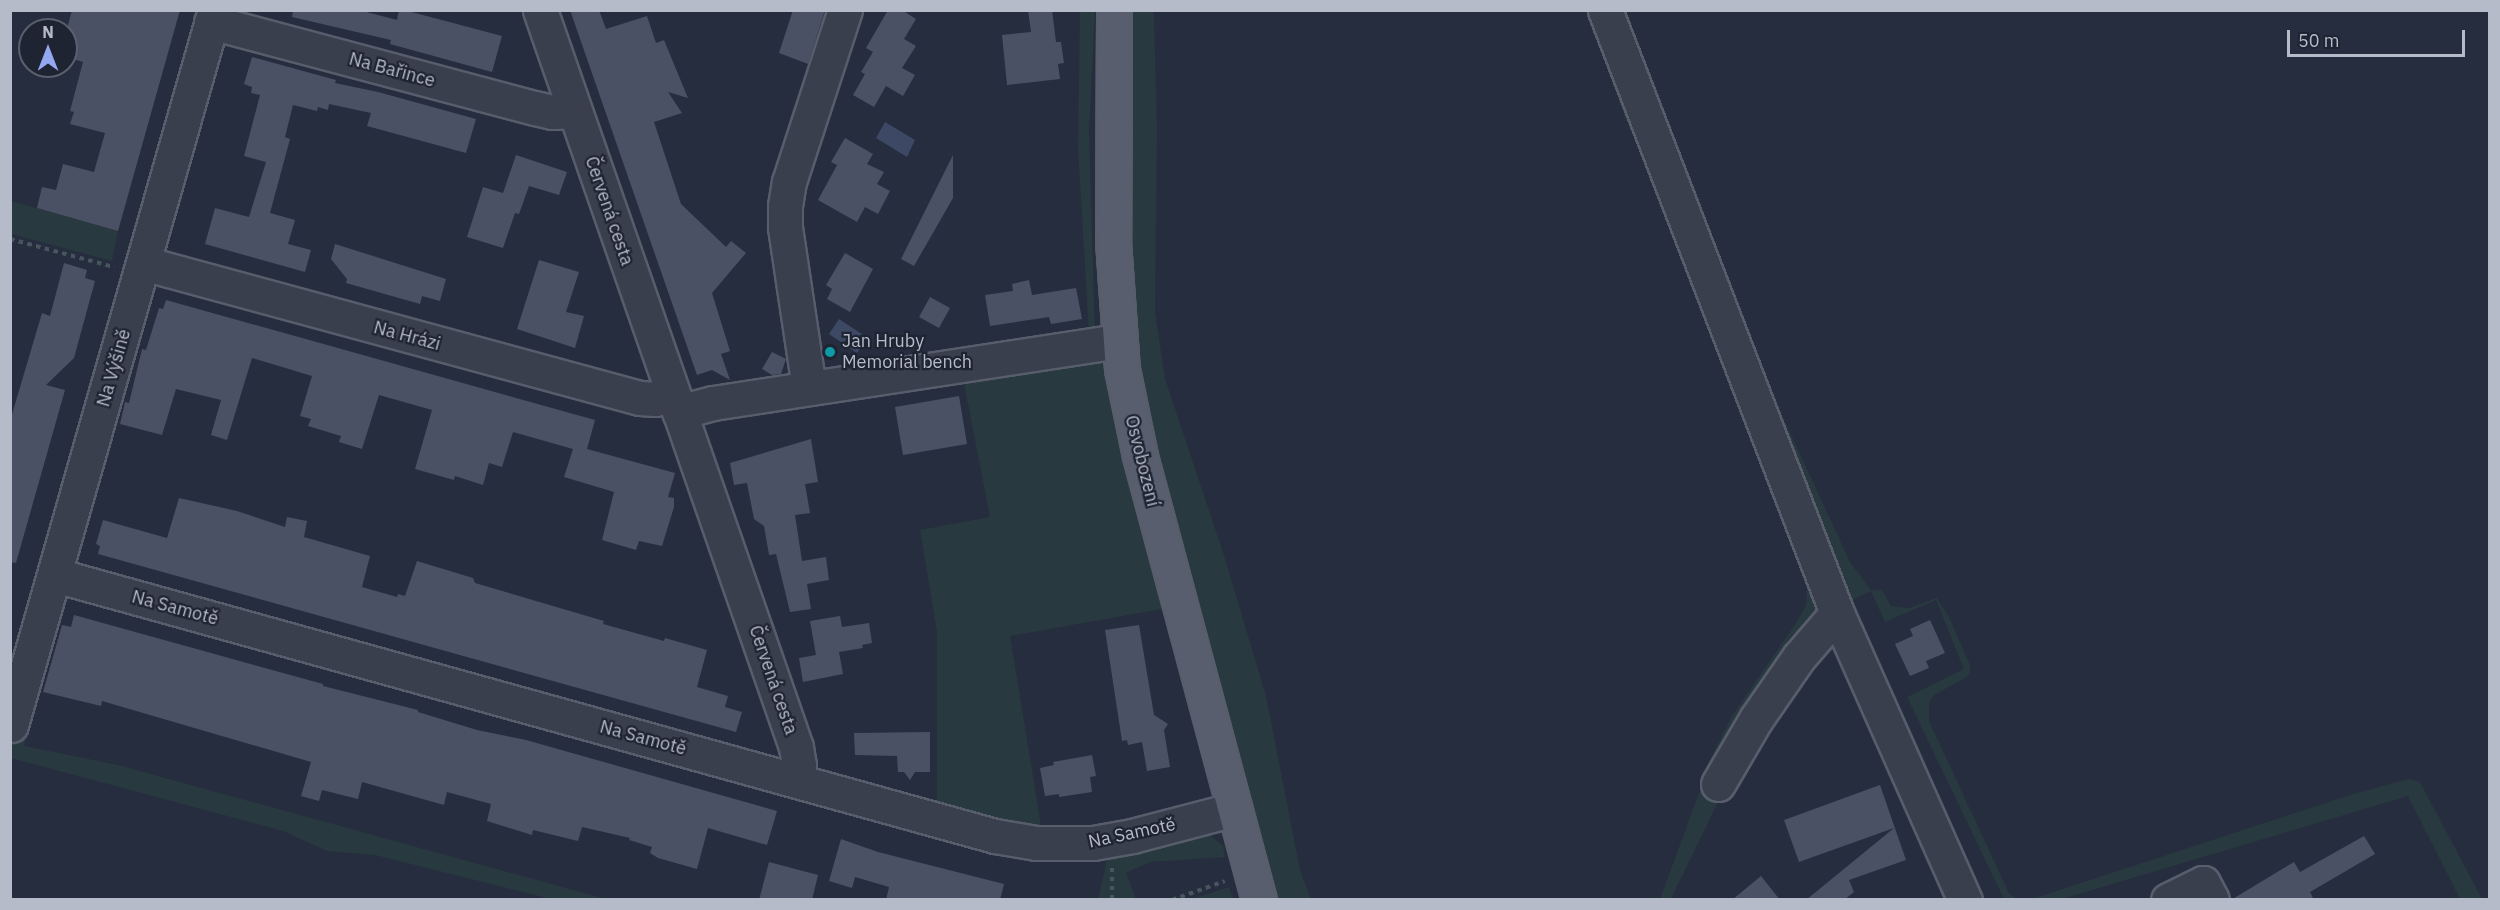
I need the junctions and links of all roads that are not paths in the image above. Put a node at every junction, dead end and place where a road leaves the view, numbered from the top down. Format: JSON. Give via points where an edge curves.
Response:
{"nodes":[{"id":1,"x":540,"y":10,"type":"edge"},
{"id":2,"x":845,"y":10,"type":"edge"},
{"id":3,"x":1114,"y":10,"type":"edge"},
{"id":4,"x":1605,"y":10,"type":"edge"},
{"id":5,"x":213,"y":16,"type":"edge"},
{"id":6,"x":574,"y":111,"type":"junction"},
{"id":7,"x":142,"y":268,"type":"junction"},
{"id":8,"x":1119,"y":341,"type":"junction"},
{"id":9,"x":809,"y":388,"type":"junction"},
{"id":10,"x":676,"y":403,"type":"junction"},
{"id":11,"x":55,"y":575,"type":"junction"},
{"id":12,"x":1837,"y":613,"type":"junction"},
{"id":13,"x":11,"y":725,"type":"edge"},
{"id":14,"x":798,"y":780,"type":"junction"},
{"id":15,"x":1718,"y":784,"type":"dead end"},
{"id":16,"x":1235,"y":808,"type":"junction"},
{"id":17,"x":1959,"y":897,"type":"edge"},
{"id":18,"x":1259,"y":900,"type":"edge"},
{"id":19,"x":2168,"y":900,"type":"edge"},
{"id":20,"x":2212,"y":900,"type":"edge"}],
"edges":[{"from":1,"to":6,"type":"street","name":"Červená cesta"},
{"from":2,"to":9,"type":"street","via":[[789,182],[785,206]]},
{"from":3,"to":8,"type":"main road","name":"Osvobození","via":[[1113,241]]},
{"from":4,"to":12,"type":"street"},
{"from":5,"to":6,"type":"street","name":"Na Bařince","via":[[541,109]]},
{"from":5,"to":7,"type":"street","name":"Na Výšině"},
{"from":6,"to":10,"type":"street","name":"Červená cesta"},
{"from":7,"to":10,"type":"street","name":"Na Hrázi","via":[[640,398]]},
{"from":7,"to":11,"type":"street","name":"Na Výšině"},
{"from":8,"to":9,"type":"street"},
{"from":8,"to":16,"type":"main road","name":"Osvobození","via":[[1140,456]]},
{"from":9,"to":10,"type":"street","via":[[713,403]]},
{"from":10,"to":14,"type":"street","name":"Červená cesta","via":[[796,747]]},
{"from":11,"to":13,"type":"street","name":"Na Výšině"},
{"from":11,"to":14,"type":"street","name":"Na Samotě"},
{"from":12,"to":15,"type":"street","via":[[1799,657],[1756,718]]},
{"from":12,"to":17,"type":"street"},
{"from":14,"to":16,"type":"street","name":"Na Samotě","via":[[994,836],[1053,844],[1122,839]]},
{"from":16,"to":18,"type":"main road","name":"Osvobození"},
{"from":19,"to":20,"type":"street","via":[[2203,883]]}]}
